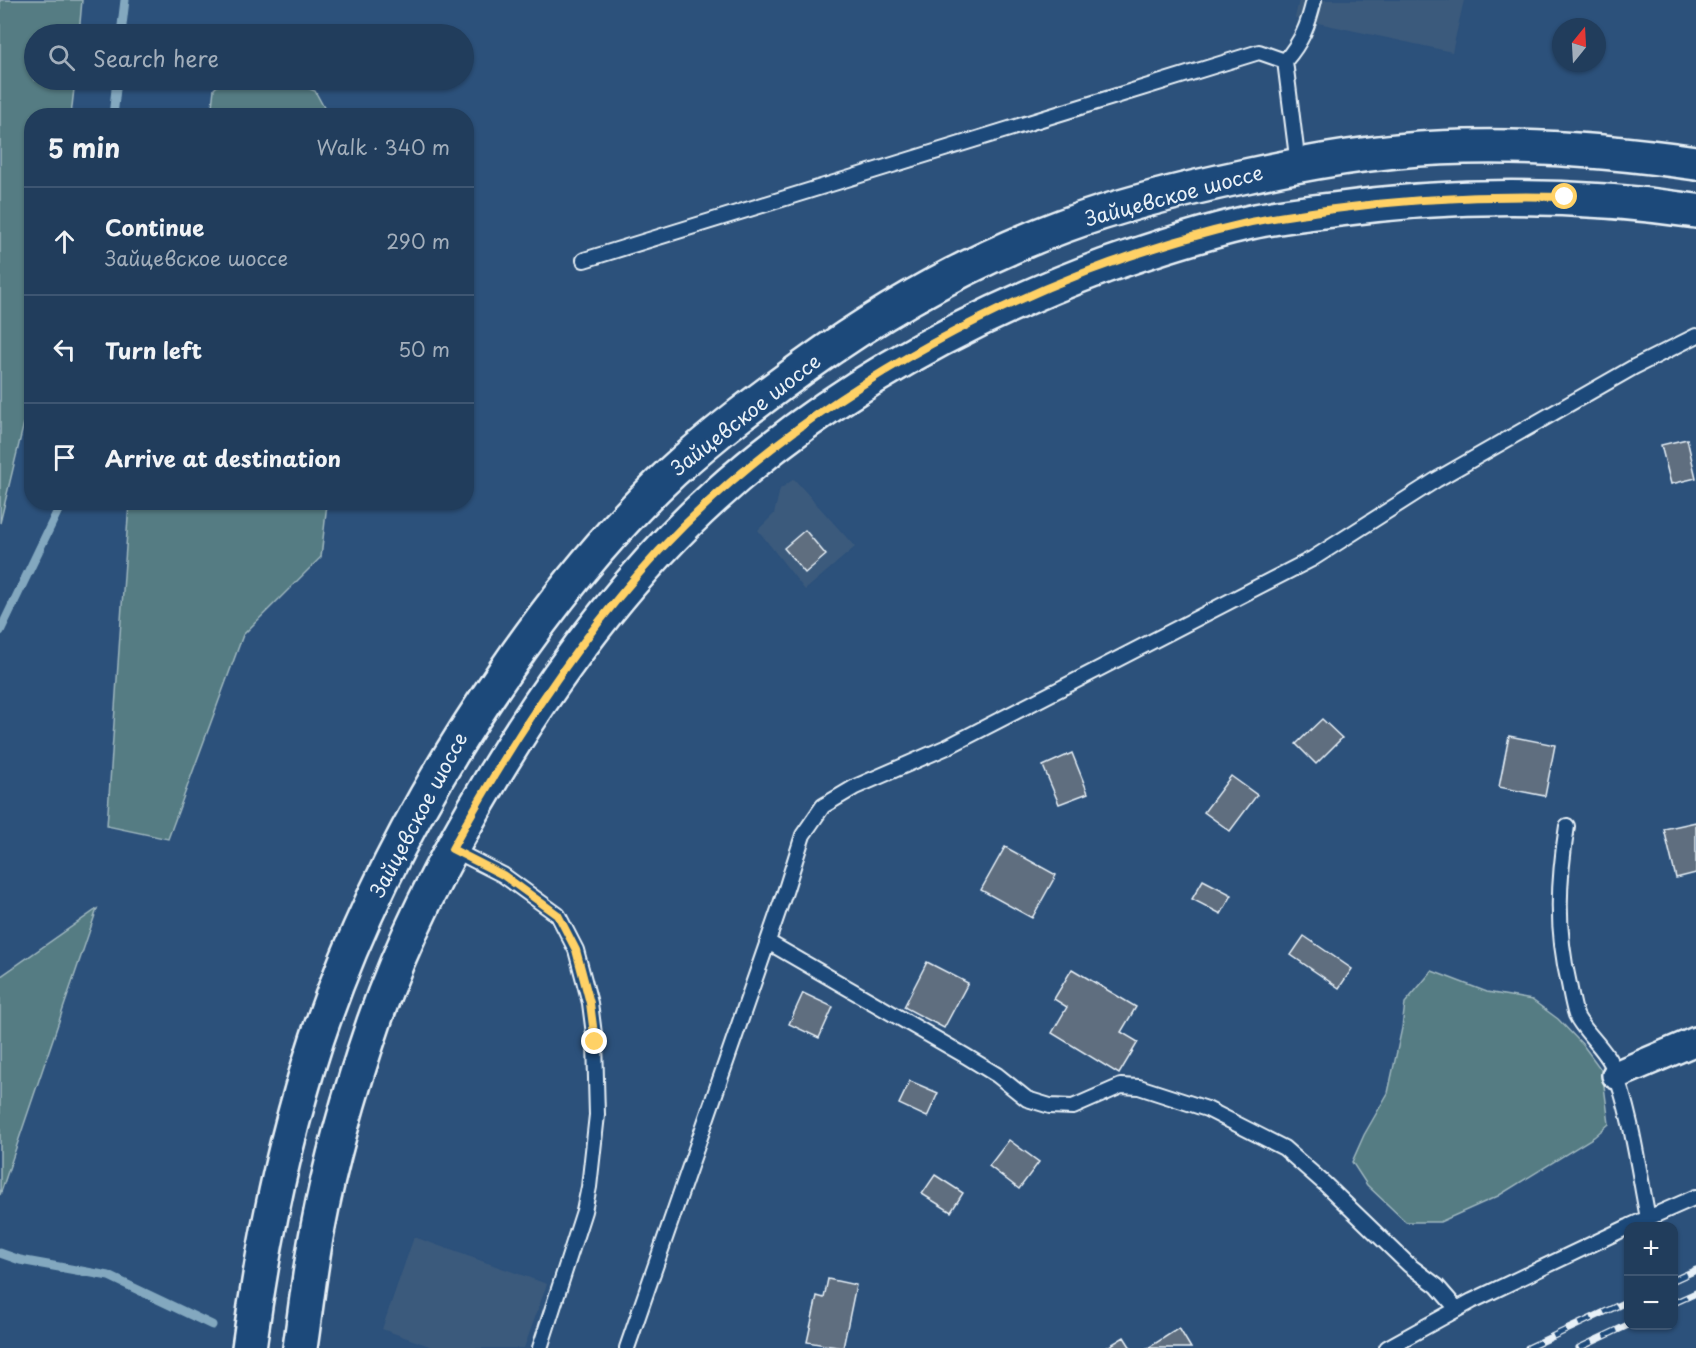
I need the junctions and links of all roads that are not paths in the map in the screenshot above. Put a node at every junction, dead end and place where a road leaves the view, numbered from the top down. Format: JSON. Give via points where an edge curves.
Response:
{"nodes":[{"id":1,"x":1314,"y":0,"type":"edge"},
{"id":2,"x":1285,"y":61,"type":"junction"},
{"id":3,"x":1696,"y":163,"type":"edge"},
{"id":4,"x":1298,"y":165,"type":"junction"},
{"id":5,"x":1696,"y":211,"type":"edge"},
{"id":6,"x":584,"y":260,"type":"dead end"},
{"id":7,"x":1696,"y":336,"type":"edge"},
{"id":8,"x":1566,"y":826,"type":"dead end"},
{"id":9,"x":452,"y":849,"type":"junction"},
{"id":10,"x":768,"y":942,"type":"junction"},
{"id":11,"x":1696,"y":1041,"type":"edge"},
{"id":12,"x":1616,"y":1075,"type":"junction"},
{"id":13,"x":1696,"y":1197,"type":"edge"},
{"id":14,"x":1648,"y":1218,"type":"junction"},
{"id":15,"x":1640,"y":1222,"type":"edge"},
{"id":16,"x":1624,"y":1229,"type":"edge"},
{"id":17,"x":1457,"y":1308,"type":"junction"},
{"id":18,"x":249,"y":1348,"type":"edge"},
{"id":19,"x":300,"y":1348,"type":"edge"},
{"id":20,"x":540,"y":1348,"type":"edge"},
{"id":21,"x":627,"y":1348,"type":"edge"},
{"id":22,"x":1388,"y":1348,"type":"edge"}],
"edges":[{"from":1,"to":2,"type":"lane","via":[[1300,43]]},
{"from":2,"to":4,"type":"lane"},
{"from":2,"to":6,"type":"lane","via":[[1260,52]]},
{"from":3,"to":4,"type":"main road","name":"Зайцевское шоссе","via":[[1590,149],[1461,147],[1355,155]]},
{"from":4,"to":18,"type":"main road","name":"Зайцевское шоссе","via":[[1183,189],[1079,221],[1008,249],[908,300],[848,336],[730,423],[673,471],[593,554],[520,648],[446,760],[419,805],[359,932],[318,1038],[273,1200]]},
{"from":5,"to":9,"type":"main road","via":[[1637,202],[1513,196],[1385,202],[1288,216],[1224,228],[1131,257],[1021,299],[952,332],[795,430],[712,498],[659,552],[564,668],[512,746]]},
{"from":7,"to":10,"type":"lane","via":[[1436,480],[1312,559],[947,747],[855,787],[823,806],[803,835]]},
{"from":8,"to":12,"type":"lane","via":[[1560,871],[1562,955],[1577,1017]]},
{"from":9,"to":19,"type":"main road","via":[[402,954],[357,1076],[317,1229]]},
{"from":9,"to":20,"type":"lane","via":[[503,875],[558,915],[576,950],[590,1003],[597,1115],[589,1187]]},
{"from":10,"to":17,"type":"lane","via":[[997,1075],[1027,1099],[1073,1107],[1121,1086],[1139,1087],[1207,1109],[1284,1148]]},
{"from":10,"to":21,"type":"lane"},
{"from":11,"to":12,"type":"street"},
{"from":12,"to":14,"type":"lane"},
{"from":13,"to":14,"type":"lane"},
{"from":14,"to":15,"type":"lane"},
{"from":16,"to":17,"type":"lane"},
{"from":17,"to":22,"type":"lane"}]}
